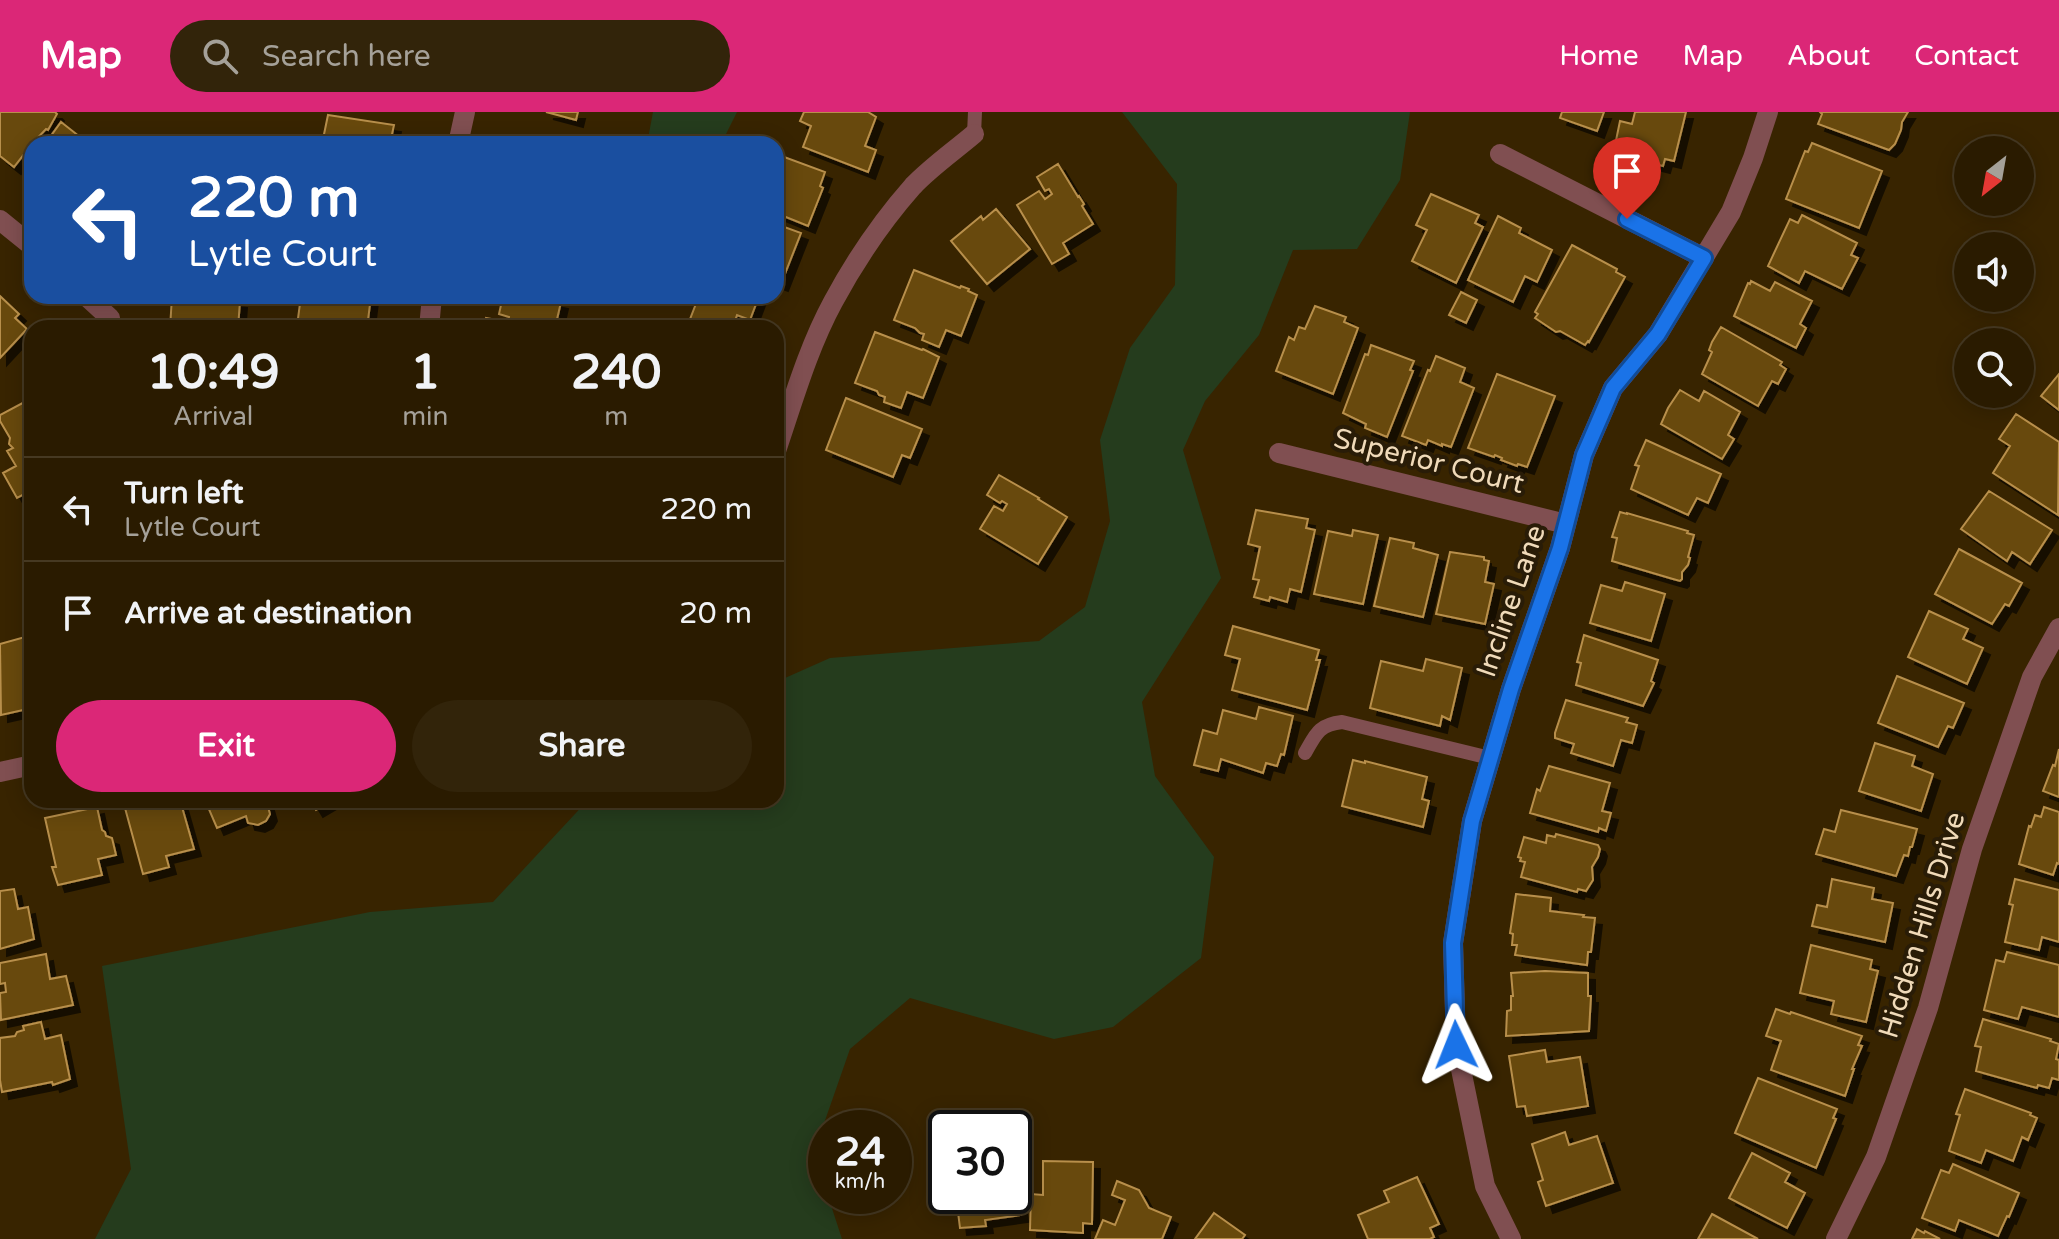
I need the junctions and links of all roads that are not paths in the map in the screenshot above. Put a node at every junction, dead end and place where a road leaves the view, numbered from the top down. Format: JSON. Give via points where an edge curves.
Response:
{"nodes":[{"id":1,"x":465,"y":112,"type":"edge"},
{"id":2,"x":975,"y":112,"type":"edge"},
{"id":3,"x":1768,"y":112,"type":"edge"},
{"id":4,"x":974,"y":134,"type":"joint"},
{"id":5,"x":460,"y":136,"type":"edge"},
{"id":6,"x":1500,"y":154,"type":"dead end"},
{"id":7,"x":0,"y":220,"type":"edge"},
{"id":8,"x":24,"y":240,"type":"edge"},
{"id":9,"x":1704,"y":258,"type":"junction"},
{"id":10,"x":95,"y":304,"type":"edge"},
{"id":11,"x":110,"y":318,"type":"dead end"},
{"id":12,"x":784,"y":428,"type":"edge"},
{"id":13,"x":1279,"y":453,"type":"dead end"},
{"id":14,"x":1566,"y":524,"type":"junction"},
{"id":15,"x":2059,"y":628,"type":"edge"},
{"id":16,"x":1305,"y":753,"type":"dead end"},
{"id":17,"x":1490,"y":758,"type":"junction"},
{"id":18,"x":24,"y":767,"type":"edge"},
{"id":19,"x":0,"y":772,"type":"edge"},
{"id":20,"x":1511,"y":1239,"type":"edge"},
{"id":21,"x":1836,"y":1239,"type":"edge"}],
"edges":[{"from":1,"to":5,"type":"street"},
{"from":2,"to":4,"type":"lane"},
{"from":3,"to":9,"type":"street","name":"Incline Lane","via":[[1731,212]]},
{"from":4,"to":12,"type":"street","via":[[915,184],[855,265],[832,303]]},
{"from":6,"to":9,"type":"street"},
{"from":7,"to":8,"type":"street"},
{"from":9,"to":14,"type":"street","name":"Incline Lane","via":[[1658,334],[1613,388],[1584,455]]},
{"from":10,"to":11,"type":"street"},
{"from":13,"to":14,"type":"street","name":"Superior Court"},
{"from":14,"to":17,"type":"street","name":"Incline Lane"},
{"from":15,"to":21,"type":"street","name":"Hidden Hills Drive","via":[[2032,677],[1972,849],[1928,1008],[1876,1157]]},
{"from":16,"to":17,"type":"lane","via":[[1317,733],[1342,722]]},
{"from":17,"to":20,"type":"street","name":"Incline Lane","via":[[1472,821],[1453,943],[1456,1045],[1485,1186]]},
{"from":18,"to":19,"type":"street"}]}
